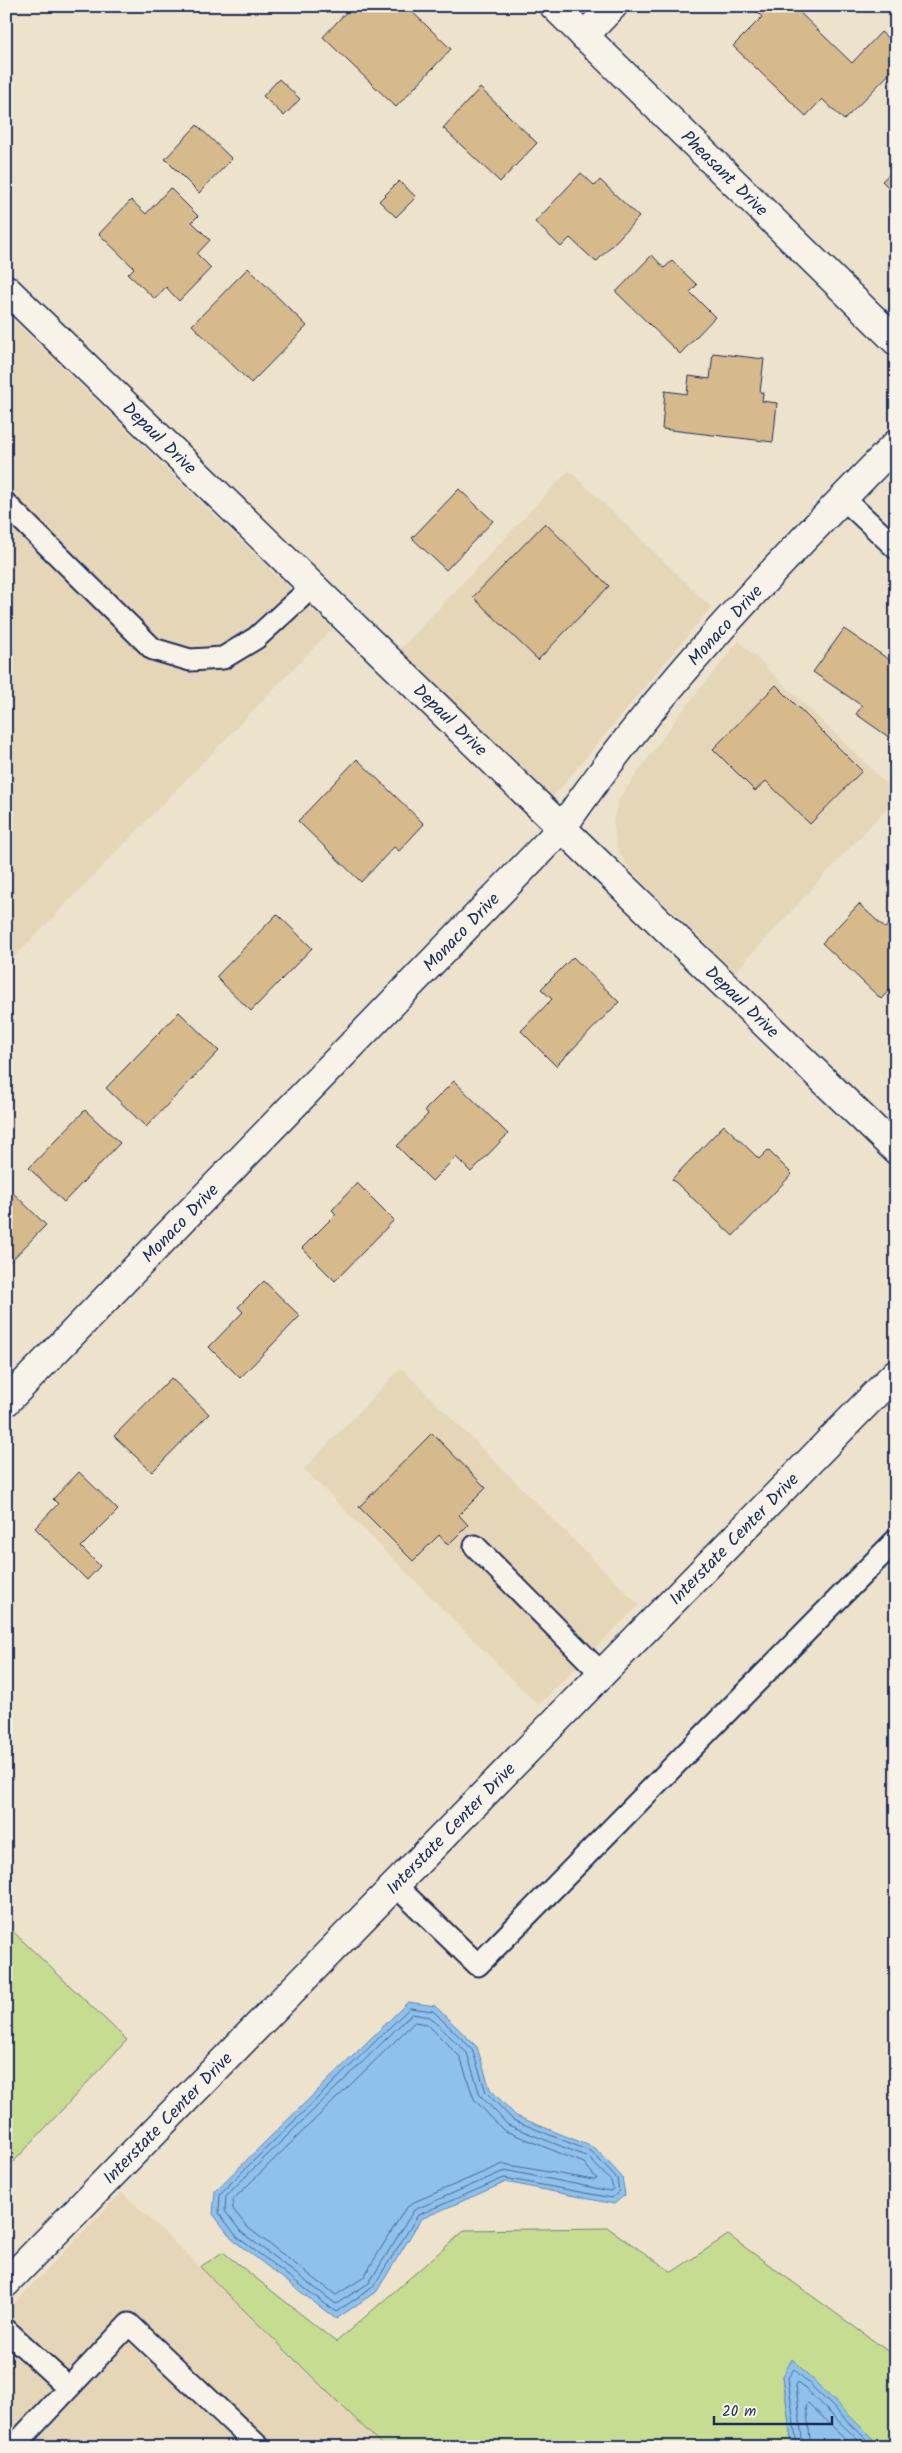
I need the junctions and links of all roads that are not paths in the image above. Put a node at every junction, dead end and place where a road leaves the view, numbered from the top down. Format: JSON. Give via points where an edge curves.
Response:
{"nodes":[{"id":1,"x":554,"y":6,"type":"edge"},
{"id":2,"x":613,"y":6,"type":"edge"},
{"id":3,"x":584,"y":36,"type":"junction"},
{"id":4,"x":6,"y":289,"type":"edge"},
{"id":5,"x":896,"y":341,"type":"edge"},
{"id":6,"x":896,"y":444,"type":"edge"},
{"id":7,"x":843,"y":498,"type":"junction"},
{"id":8,"x":6,"y":504,"type":"edge"},
{"id":9,"x":896,"y":548,"type":"edge"},
{"id":10,"x":313,"y":586,"type":"junction"},
{"id":11,"x":562,"y":828,"type":"junction"},
{"id":12,"x":896,"y":1150,"type":"edge"},
{"id":13,"x":896,"y":1373,"type":"edge"},
{"id":14,"x":6,"y":1402,"type":"edge"},
{"id":15,"x":896,"y":1540,"type":"edge"},
{"id":16,"x":475,"y":1546,"type":"dead end"},
{"id":17,"x":602,"y":1674,"type":"junction"},
{"id":18,"x":396,"y":1886,"type":"junction"},
{"id":19,"x":6,"y":2283,"type":"edge"},
{"id":20,"x":6,"y":2330,"type":"edge"},
{"id":21,"x":68,"y":2387,"type":"junction"},
{"id":22,"x":12,"y":2447,"type":"edge"},
{"id":23,"x":259,"y":2447,"type":"edge"}],
"edges":[{"from":1,"to":3,"type":"street","name":"Pheasant Drive"},
{"from":2,"to":3,"type":"street"},
{"from":3,"to":5,"type":"street","name":"Pheasant Drive"},
{"from":4,"to":10,"type":"street","name":"Depaul Drive"},
{"from":6,"to":7,"type":"street","name":"Monaco Drive"},
{"from":7,"to":9,"type":"lane"},
{"from":7,"to":11,"type":"street","name":"Monaco Drive","via":[[721,628],[660,699],[591,785]]},
{"from":8,"to":10,"type":"lane","via":[[153,649],[190,660],[223,658],[256,638]]},
{"from":10,"to":11,"type":"street","name":"Depaul Drive"},
{"from":11,"to":12,"type":"street","name":"Depaul Drive"},
{"from":11,"to":14,"type":"street","name":"Monaco Drive"},
{"from":13,"to":17,"type":"street","name":"Interstate Center Drive"},
{"from":15,"to":18,"type":"lane","via":[[478,1965]]},
{"from":16,"to":17,"type":"lane"},
{"from":17,"to":18,"type":"street","name":"Interstate Center Drive"},
{"from":18,"to":19,"type":"street","name":"Interstate Center Drive"},
{"from":20,"to":21,"type":"lane"},
{"from":21,"to":22,"type":"lane"},
{"from":21,"to":23,"type":"lane","via":[[129,2324]]}]}
